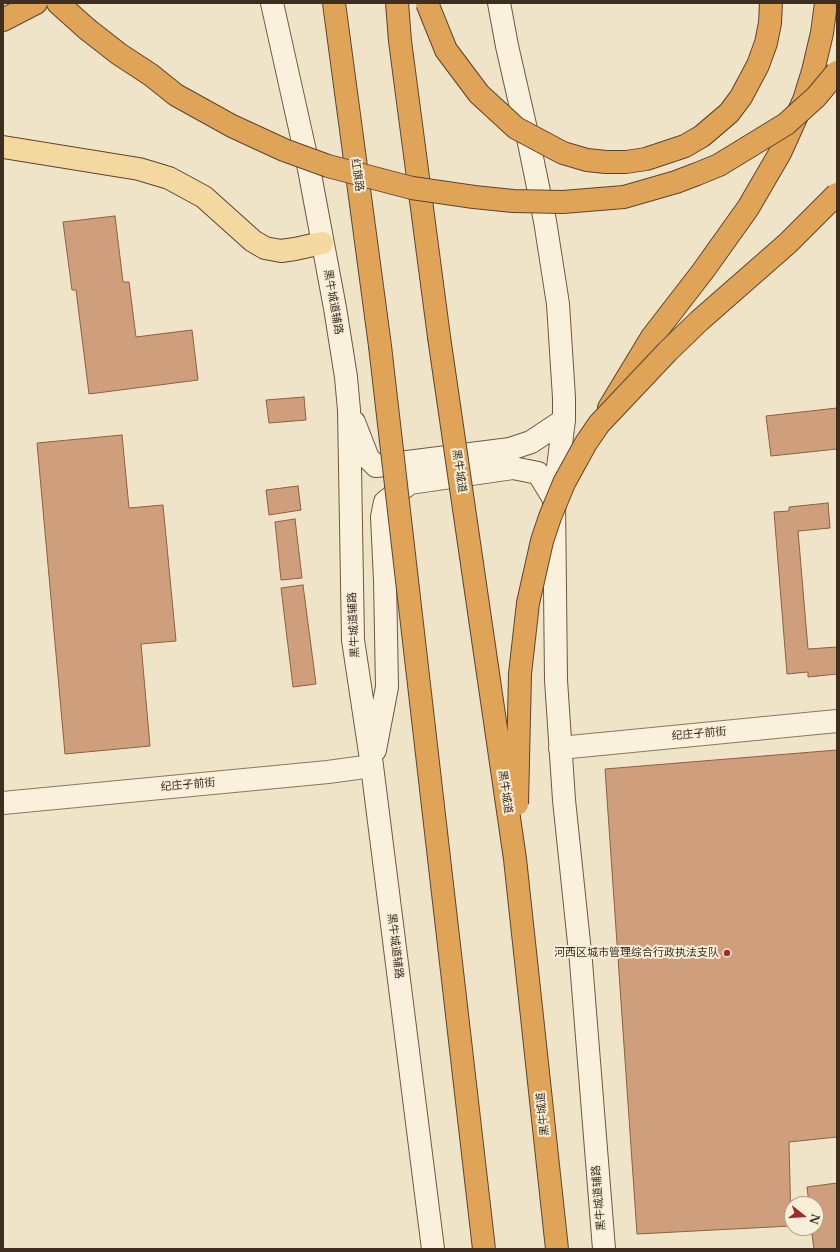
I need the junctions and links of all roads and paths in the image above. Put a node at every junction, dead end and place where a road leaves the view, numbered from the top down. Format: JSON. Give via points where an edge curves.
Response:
{"nodes":[{"id":1,"x":36,"y":3,"type":"edge"},
{"id":2,"x":58,"y":3,"type":"edge"},
{"id":3,"x":272,"y":3,"type":"edge"},
{"id":4,"x":334,"y":3,"type":"edge"},
{"id":5,"x":396,"y":3,"type":"edge"},
{"id":6,"x":427,"y":3,"type":"edge"},
{"id":7,"x":499,"y":3,"type":"edge"},
{"id":8,"x":771,"y":3,"type":"edge"},
{"id":9,"x":826,"y":3,"type":"edge"},
{"id":10,"x":3,"y":20,"type":"edge"},
{"id":11,"x":837,"y":72,"type":"edge"},
{"id":12,"x":3,"y":146,"type":"edge"},
{"id":13,"x":837,"y":194,"type":"edge"},
{"id":14,"x":322,"y":243,"type":"junction"},
{"id":15,"x":349,"y":410,"type":"junction"},
{"id":16,"x":564,"y":420,"type":"junction"},
{"id":17,"x":599,"y":424,"type":"junction"},
{"id":18,"x":554,"y":499,"type":"junction"},
{"id":19,"x":837,"y":721,"type":"edge"},
{"id":20,"x":560,"y":748,"type":"junction"},
{"id":21,"x":372,"y":766,"type":"junction"},
{"id":22,"x":3,"y":803,"type":"edge"},
{"id":23,"x":515,"y":859,"type":"junction"},
{"id":24,"x":433,"y":1249,"type":"edge"},
{"id":25,"x":484,"y":1249,"type":"edge"},
{"id":26,"x":557,"y":1249,"type":"edge"},
{"id":27,"x":604,"y":1249,"type":"edge"}],
"edges":[{"from":1,"to":10,"type":"highway"},
{"from":2,"to":11,"type":"highway","bridge":true,"via":[[87,29],[176,95],[232,126],[284,150],[328,166],[412,188],[513,201],[563,202],[624,197],[676,182],[719,165],[786,124],[816,97]]},
{"from":3,"to":14,"type":"main road","name":"黑牛城道辅路","via":[[309,169]]},
{"from":4,"to":25,"type":"highway","name":"红旗路","bridge":true,"via":[[380,346]]},
{"from":5,"to":23,"type":"highway","name":"黑牛城道","bridge":true,"via":[[439,337]]},
{"from":6,"to":8,"type":"highway","bridge":true,"via":[[446,50],[479,94],[516,128],[563,153],[587,160],[626,162],[646,159],[685,146],[702,136],[729,112],[741,97],[758,65],[766,43]]},
{"from":7,"to":16,"type":"main road","name":"黑牛城道辅路","via":[[545,221],[558,304]]},
{"from":9,"to":17,"type":"highway","bridge":true,"via":[[813,71],[804,100],[780,153],[748,208],[652,337]]},
{"from":12,"to":14,"type":"main road","via":[[139,169],[169,178],[204,197],[253,241],[265,248],[296,250]]},
{"from":13,"to":17,"type":"highway","bridge":true,"via":[[788,243],[699,321]]},
{"from":14,"to":15,"type":"main road","name":"黑牛城道辅路","via":[[335,308]]},
{"from":15,"to":16,"type":"main road","via":[[368,458],[376,466],[510,449],[531,442]]},
{"from":15,"to":21,"type":"main road","name":"黑牛城道辅路","via":[[353,640]]},
{"from":16,"to":18,"type":"main road","name":"黑牛城道辅路"},
{"from":17,"to":23,"type":"highway","bridge":true,"via":[[564,483],[553,510],[542,542],[528,603],[518,710]]},
{"from":18,"to":20,"type":"main road","name":"黑牛城道辅路","via":[[556,680]]},
{"from":18,"to":21,"type":"main road","via":[[538,472],[512,468],[410,483],[385,502],[382,517],[387,687]]},
{"from":19,"to":20,"type":"main road","name":"纪庄子前街"},
{"from":20,"to":27,"type":"main road","name":"黑牛城道辅路"},
{"from":21,"to":22,"type":"main road","name":"纪庄子前街"},
{"from":21,"to":24,"type":"main road","name":"黑牛城道辅路"},
{"from":23,"to":26,"type":"highway","name":"黑牛城道","bridge":true}]}
